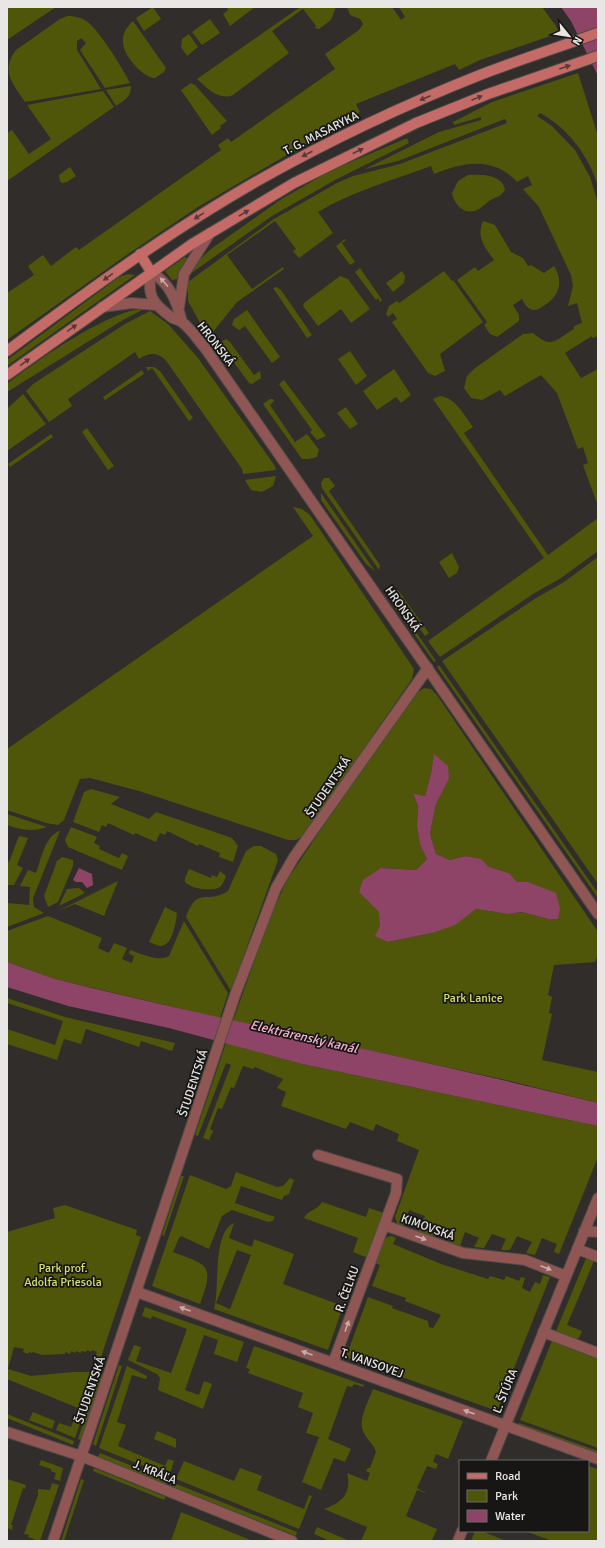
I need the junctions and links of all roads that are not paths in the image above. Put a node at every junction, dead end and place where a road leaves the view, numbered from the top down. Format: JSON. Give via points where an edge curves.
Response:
{"nodes":[{"id":1,"x":598,"y":33,"type":"edge"},
{"id":2,"x":598,"y":56,"type":"edge"},
{"id":3,"x":210,"y":233,"type":"junction"},
{"id":4,"x":140,"y":254,"type":"junction"},
{"id":5,"x":151,"y":272,"type":"junction"},
{"id":6,"x":156,"y":305,"type":"junction"},
{"id":7,"x":102,"y":307,"type":"junction"},
{"id":8,"x":179,"y":311,"type":"junction"},
{"id":9,"x":182,"y":322,"type":"junction"},
{"id":10,"x":7,"y":351,"type":"edge"},
{"id":11,"x":7,"y":375,"type":"edge"},
{"id":12,"x":428,"y":668,"type":"junction"},
{"id":13,"x":598,"y":914,"type":"edge"},
{"id":14,"x":318,"y":1155,"type":"dead end"},
{"id":15,"x":598,"y":1198,"type":"edge"},
{"id":16,"x":384,"y":1225,"type":"junction"},
{"id":17,"x":584,"y":1231,"type":"junction"},
{"id":18,"x":598,"y":1232,"type":"edge"},
{"id":19,"x":577,"y":1249,"type":"junction"},
{"id":20,"x":598,"y":1257,"type":"edge"},
{"id":21,"x":566,"y":1276,"type":"junction"},
{"id":22,"x":137,"y":1292,"type":"junction"},
{"id":23,"x":544,"y":1332,"type":"junction"},
{"id":24,"x":598,"y":1354,"type":"edge"},
{"id":25,"x":333,"y":1363,"type":"junction"},
{"id":26,"x":505,"y":1425,"type":"junction"},
{"id":27,"x":7,"y":1432,"type":"edge"},
{"id":28,"x":81,"y":1456,"type":"junction"},
{"id":29,"x":598,"y":1459,"type":"edge"},
{"id":30,"x":491,"y":1460,"type":"edge"},
{"id":31,"x":53,"y":1541,"type":"edge"},
{"id":32,"x":292,"y":1541,"type":"edge"}],
"edges":[{"from":1,"to":4,"type":"street","name":"T. G. MASARYKA","one_way":true,"via":[[408,105],[345,135],[252,184]]},
{"from":3,"to":2,"type":"street","one_way":true,"via":[[294,183],[392,134],[488,94]]},
{"from":3,"to":5,"type":"street"},
{"from":3,"to":8,"type":"street","name":"HRONSKÁ","via":[[184,274]]},
{"from":4,"to":5,"type":"street"},
{"from":4,"to":10,"type":"street","name":"T. G. MASARYKA","one_way":true},
{"from":5,"to":6,"type":"street","via":[[149,286]]},
{"from":5,"to":7,"type":"street"},
{"from":8,"to":5,"type":"street","name":"HRONSKÁ","one_way":true,"via":[[168,285]]},
{"from":6,"to":7,"type":"street","via":[[132,303]]},
{"from":6,"to":9,"type":"street","name":"HRONSKÁ","via":[[172,318]]},
{"from":11,"to":7,"type":"street","one_way":true},
{"from":8,"to":9,"type":"street","name":"HRONSKÁ"},
{"from":9,"to":12,"type":"street","name":"HRONSKÁ","via":[[205,348]]},
{"from":12,"to":13,"type":"street","name":"HRONSKÁ"},
{"from":12,"to":22,"type":"street","name":"ŠTUDENTSKÁ","via":[[282,875],[233,1003]]},
{"from":14,"to":16,"type":"street","name":"KIMOVSKÁ","via":[[397,1179],[396,1193]]},
{"from":15,"to":17,"type":"street","name":"Ľ. ŠTÚRA"},
{"from":16,"to":21,"type":"street","name":"KIMOVSKÁ","one_way":true,"via":[[463,1254],[525,1260]]},
{"from":25,"to":16,"type":"street","name":"R. ČELKU","one_way":true},
{"from":17,"to":18,"type":"street"},
{"from":17,"to":19,"type":"street","name":"Ľ. ŠTÚRA"},
{"from":19,"to":20,"type":"street"},
{"from":19,"to":21,"type":"street","name":"Ľ. ŠTÚRA"},
{"from":21,"to":23,"type":"street","name":"Ľ. ŠTÚRA"},
{"from":25,"to":22,"type":"street","name":"T. VANSOVEJ","one_way":true},
{"from":22,"to":28,"type":"street","name":"ŠTUDENTSKÁ"},
{"from":23,"to":24,"type":"street"},
{"from":23,"to":26,"type":"street","name":"Ľ. ŠTÚRA"},
{"from":26,"to":25,"type":"street","name":"T. VANSOVEJ","one_way":true},
{"from":26,"to":29,"type":"street","name":"T. VANSOVEJ"},
{"from":26,"to":30,"type":"street","name":"Ľ. ŠTÚRA"},
{"from":27,"to":28,"type":"street","name":"J. KRÁĽA"},
{"from":28,"to":31,"type":"street","name":"ŠTUDENTSKÁ"},
{"from":28,"to":32,"type":"street","name":"J. KRÁĽA"}]}
